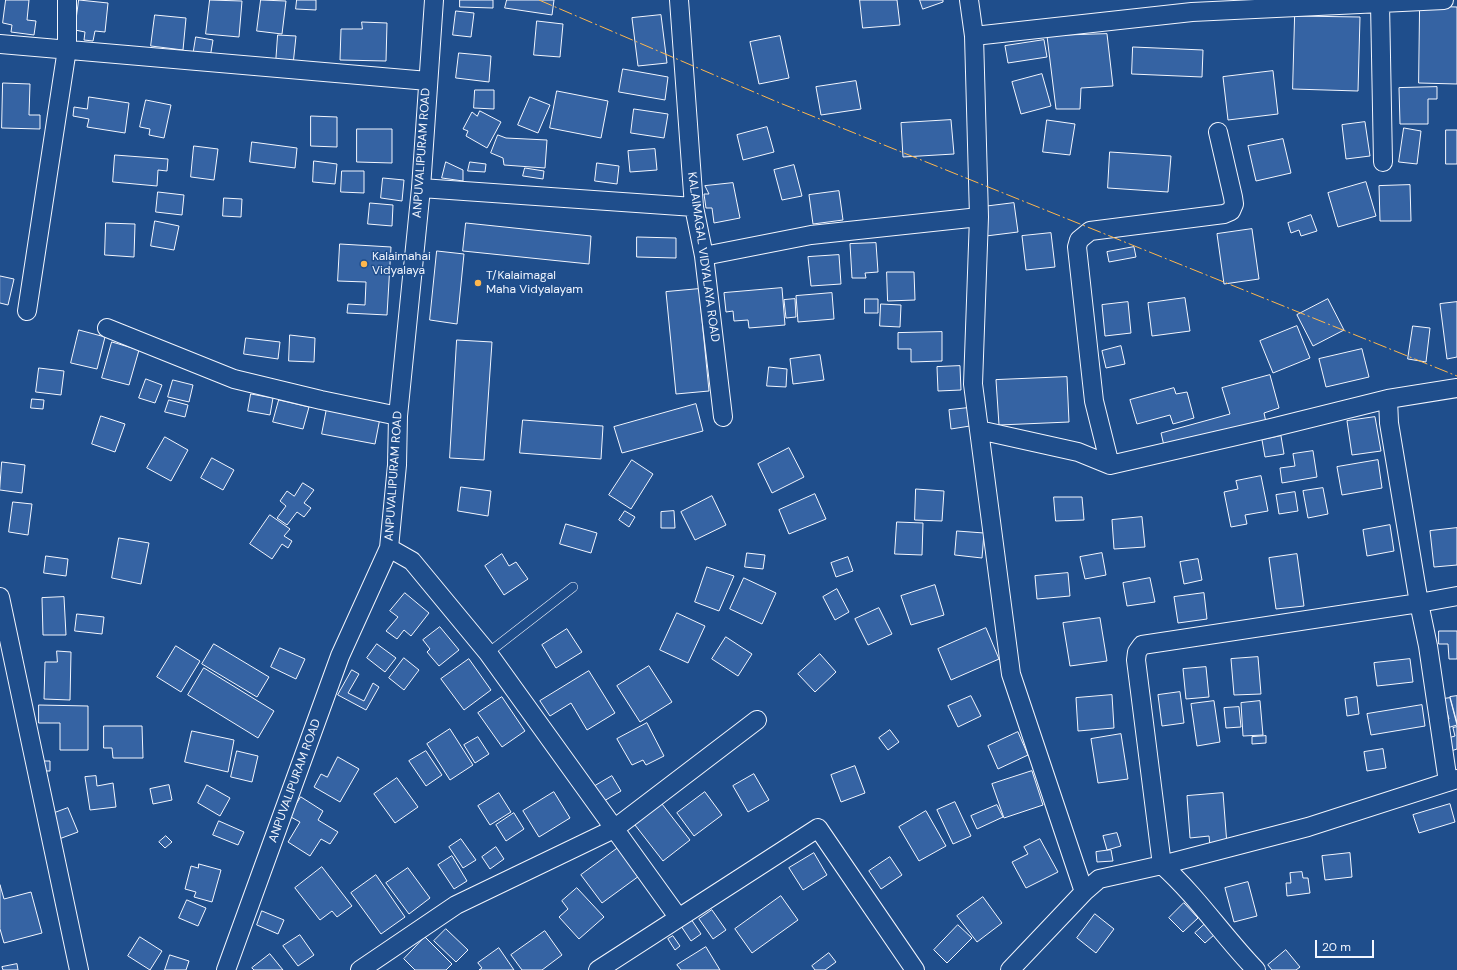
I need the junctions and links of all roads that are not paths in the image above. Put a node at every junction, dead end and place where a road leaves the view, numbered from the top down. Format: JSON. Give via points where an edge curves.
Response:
{"nodes":[{"id":1,"x":67,"y":0,"type":"edge"},
{"id":2,"x":434,"y":0,"type":"edge"},
{"id":3,"x":679,"y":0,"type":"edge"},
{"id":4,"x":969,"y":0,"type":"edge"},
{"id":5,"x":1444,"y":0,"type":"edge"},
{"id":6,"x":1380,"y":3,"type":"junction"},
{"id":7,"x":1191,"y":6,"type":"edge"},
{"id":8,"x":974,"y":36,"type":"junction"},
{"id":9,"x":0,"y":44,"type":"edge"},
{"id":10,"x":67,"y":49,"type":"junction"},
{"id":11,"x":428,"y":81,"type":"junction"},
{"id":12,"x":1218,"y":132,"type":"dead end"},
{"id":13,"x":1383,"y":162,"type":"dead end"},
{"id":14,"x":421,"y":188,"type":"junction"},
{"id":15,"x":694,"y":207,"type":"junction"},
{"id":16,"x":978,"y":218,"type":"junction"},
{"id":17,"x":704,"y":256,"type":"junction"},
{"id":18,"x":27,"y":311,"type":"dead end"},
{"id":19,"x":107,"y":328,"type":"dead end"},
{"id":20,"x":1457,"y":388,"type":"edge"},
{"id":21,"x":1388,"y":399,"type":"junction"},
{"id":22,"x":398,"y":416,"type":"junction"},
{"id":23,"x":723,"y":417,"type":"dead end"},
{"id":24,"x":979,"y":430,"type":"junction"},
{"id":25,"x":1110,"y":465,"type":"junction"},
{"id":26,"x":389,"y":548,"type":"junction"},
{"id":27,"x":573,"y":587,"type":"dead end"},
{"id":28,"x":0,"y":596,"type":"edge"},
{"id":29,"x":1457,"y":596,"type":"edge"},
{"id":30,"x":1419,"y":604,"type":"junction"},
{"id":31,"x":488,"y":653,"type":"junction"},
{"id":32,"x":757,"y":720,"type":"dead end"},
{"id":33,"x":1452,"y":781,"type":"edge"},
{"id":34,"x":614,"y":829,"type":"junction"},
{"id":35,"x":1162,"y":864,"type":"junction"},
{"id":36,"x":1084,"y":892,"type":"junction"},
{"id":37,"x":678,"y":917,"type":"junction"},
{"id":38,"x":79,"y":970,"type":"edge"},
{"id":39,"x":226,"y":970,"type":"edge"},
{"id":40,"x":360,"y":970,"type":"edge"},
{"id":41,"x":598,"y":970,"type":"edge"},
{"id":42,"x":915,"y":970,"type":"edge"},
{"id":43,"x":1010,"y":970,"type":"edge"},
{"id":44,"x":1256,"y":970,"type":"edge"}],
"edges":[{"from":1,"to":10,"type":"street"},
{"from":2,"to":11,"type":"street","name":"ANPUVALIPURAM ROAD"},
{"from":3,"to":15,"type":"street","name":"KALAIMAGAL VIDYALAYA ROAD"},
{"from":4,"to":8,"type":"street"},
{"from":5,"to":6,"type":"street"},
{"from":6,"to":7,"type":"street"},
{"from":6,"to":13,"type":"street"},
{"from":7,"to":8,"type":"street"},
{"from":8,"to":16,"type":"street"},
{"from":9,"to":10,"type":"street"},
{"from":10,"to":11,"type":"street"},
{"from":10,"to":18,"type":"street"},
{"from":11,"to":14,"type":"street","name":"ANPUVALIPURAM ROAD"},
{"from":12,"to":25,"type":"street","via":[[1233,197],[1231,211],[1090,231],[1080,240],[1077,247],[1094,401]]},
{"from":14,"to":15,"type":"street"},
{"from":14,"to":22,"type":"street","name":"ANPUVALIPURAM ROAD"},
{"from":15,"to":17,"type":"street","name":"KALAIMAGAL VIDYALAYA ROAD"},
{"from":16,"to":17,"type":"street","via":[[811,235]]},
{"from":16,"to":24,"type":"street","via":[[973,384]]},
{"from":17,"to":23,"type":"street","name":"KALAIMAGAL VIDYALAYA ROAD"},
{"from":19,"to":22,"type":"street","via":[[234,379]]},
{"from":20,"to":21,"type":"street"},
{"from":21,"to":25,"type":"street"},
{"from":21,"to":30,"type":"street","via":[[1389,423]]},
{"from":22,"to":26,"type":"street","name":"ANPUVALIPURAM ROAD","via":[[397,465]]},
{"from":24,"to":25,"type":"street","via":[[1078,452]]},
{"from":24,"to":36,"type":"street","via":[[1011,674]]},
{"from":26,"to":31,"type":"street","via":[[412,561]]},
{"from":26,"to":39,"type":"street","name":"ANPUVALIPURAM ROAD","via":[[340,656]]},
{"from":27,"to":31,"type":"lane"},
{"from":28,"to":38,"type":"street"},
{"from":29,"to":30,"type":"street"},
{"from":30,"to":33,"type":"street"},
{"from":30,"to":35,"type":"street","via":[[1142,645],[1137,652],[1136,660]]},
{"from":31,"to":34,"type":"street"},
{"from":32,"to":34,"type":"street"},
{"from":33,"to":35,"type":"street","via":[[1308,827]]},
{"from":34,"to":37,"type":"street"},
{"from":34,"to":40,"type":"street","via":[[456,905]]},
{"from":35,"to":36,"type":"street","via":[[1099,879]]},
{"from":35,"to":44,"type":"street","via":[[1182,883]]},
{"from":36,"to":43,"type":"street"},
{"from":37,"to":41,"type":"street"},
{"from":37,"to":42,"type":"street","via":[[818,828]]}]}
